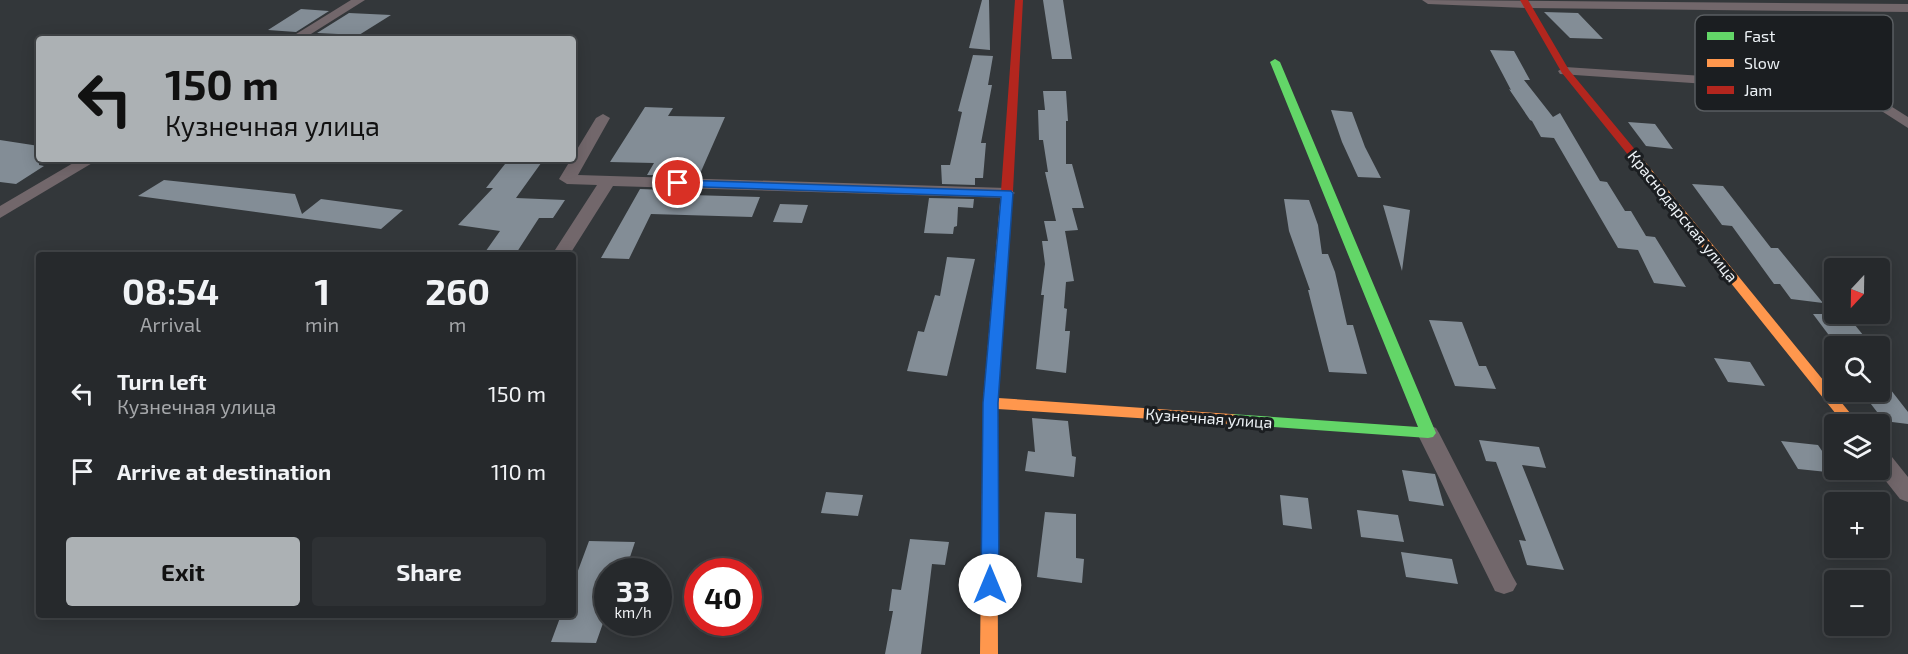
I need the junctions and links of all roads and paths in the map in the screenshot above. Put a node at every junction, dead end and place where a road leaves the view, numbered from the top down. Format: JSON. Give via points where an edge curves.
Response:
{"nodes":[{"id":1,"x":359,"y":0,"type":"edge"},
{"id":2,"x":1018,"y":0,"type":"edge"},
{"id":3,"x":1428,"y":0,"type":"edge"},
{"id":4,"x":1526,"y":2,"type":"edge"},
{"id":5,"x":1908,"y":8,"type":"edge"},
{"id":6,"x":299,"y":36,"type":"edge"},
{"id":7,"x":1275,"y":62,"type":"dead end"},
{"id":8,"x":1564,"y":71,"type":"junction"},
{"id":9,"x":1695,"y":79,"type":"edge"},
{"id":10,"x":1889,"y":111,"type":"edge"},
{"id":11,"x":603,"y":118,"type":"dead end"},
{"id":12,"x":1908,"y":124,"type":"edge"},
{"id":13,"x":86,"y":162,"type":"edge"},
{"id":14,"x":608,"y":181,"type":"junction"},
{"id":15,"x":1007,"y":193,"type":"junction"},
{"id":16,"x":0,"y":213,"type":"edge"},
{"id":17,"x":564,"y":250,"type":"dead end"},
{"id":18,"x":990,"y":403,"type":"junction"},
{"id":19,"x":1844,"y":414,"type":"edge"},
{"id":20,"x":1428,"y":433,"type":"junction"},
{"id":21,"x":1890,"y":470,"type":"edge"},
{"id":22,"x":1908,"y":493,"type":"edge"},
{"id":23,"x":1504,"y":584,"type":"dead end"},
{"id":24,"x":989,"y":654,"type":"edge"}],
"edges":[{"from":1,"to":6,"type":"street"},
{"from":2,"to":15,"type":"street"},
{"from":3,"to":4,"type":"street"},
{"from":4,"to":5,"type":"street"},
{"from":4,"to":8,"type":"street","name":"Краснодарская улица"},
{"from":7,"to":20,"type":"street"},
{"from":8,"to":9,"type":"street"},
{"from":8,"to":19,"type":"street","name":"Краснодарская улица"},
{"from":10,"to":12,"type":"street"},
{"from":11,"to":14,"type":"street","via":[[567,179]]},
{"from":13,"to":16,"type":"street"},
{"from":14,"to":15,"type":"street"},
{"from":14,"to":17,"type":"street"},
{"from":15,"to":18,"type":"street"},
{"from":18,"to":20,"type":"street","name":"Кузнечная улица"},
{"from":18,"to":24,"type":"street"},
{"from":20,"to":23,"type":"street"},
{"from":21,"to":22,"type":"street"}]}
